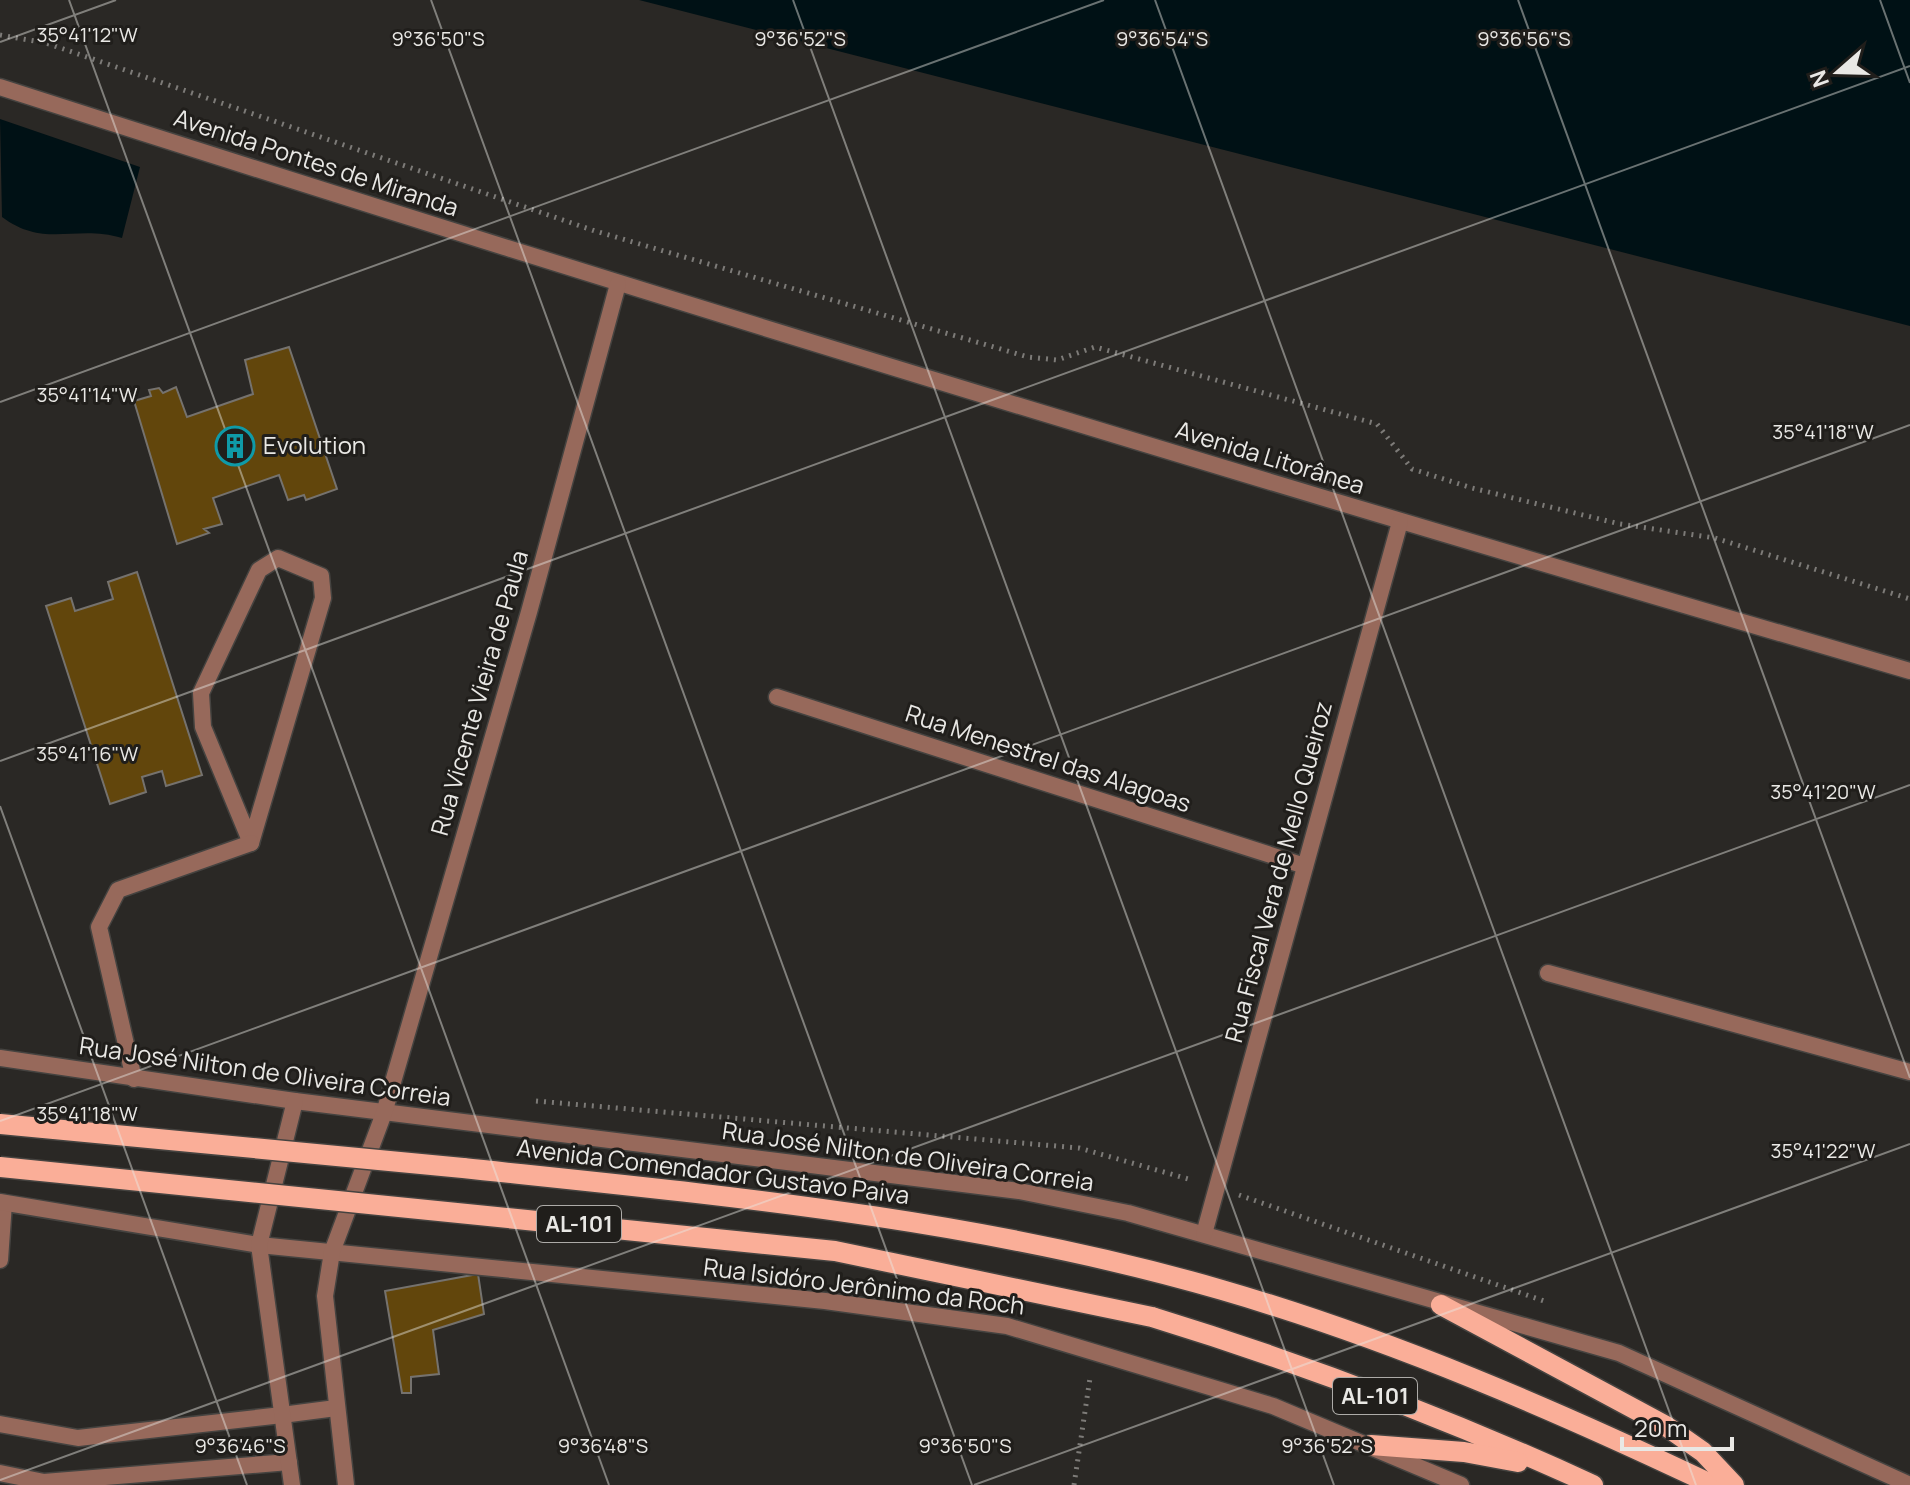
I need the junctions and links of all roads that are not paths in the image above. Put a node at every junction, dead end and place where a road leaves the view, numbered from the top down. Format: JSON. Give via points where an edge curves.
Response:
{"nodes":[{"id":1,"x":0,"y":87,"type":"edge"},
{"id":2,"x":618,"y":284,"type":"junction"},
{"id":3,"x":1400,"y":522,"type":"junction"},
{"id":4,"x":1910,"y":671,"type":"edge"},
{"id":5,"x":777,"y":697,"type":"dead end"},
{"id":6,"x":251,"y":843,"type":"junction"},
{"id":7,"x":1305,"y":866,"type":"junction"},
{"id":8,"x":1548,"y":973,"type":"dead end"},
{"id":9,"x":0,"y":1058,"type":"edge"},
{"id":10,"x":1910,"y":1072,"type":"edge"},
{"id":11,"x":134,"y":1079,"type":"junction"},
{"id":12,"x":295,"y":1101,"type":"junction"},
{"id":13,"x":384,"y":1113,"type":"junction"},
{"id":14,"x":0,"y":1124,"type":"edge"},
{"id":15,"x":0,"y":1167,"type":"edge"},
{"id":16,"x":2,"y":1202,"type":"edge"},
{"id":17,"x":1204,"y":1234,"type":"junction"},
{"id":18,"x":259,"y":1245,"type":"junction"},
{"id":19,"x":332,"y":1252,"type":"junction"},
{"id":20,"x":0,"y":1260,"type":"edge"},
{"id":21,"x":1441,"y":1305,"type":"junction"},
{"id":22,"x":336,"y":1408,"type":"junction"},
{"id":23,"x":282,"y":1415,"type":"junction"},
{"id":24,"x":0,"y":1424,"type":"edge"},
{"id":25,"x":1371,"y":1445,"type":"junction"},
{"id":26,"x":289,"y":1462,"type":"junction"},
{"id":27,"x":1557,"y":1468,"type":"junction"},
{"id":28,"x":0,"y":1473,"type":"edge"},
{"id":29,"x":292,"y":1485,"type":"edge"},
{"id":30,"x":346,"y":1485,"type":"edge"},
{"id":31,"x":1461,"y":1485,"type":"edge"},
{"id":32,"x":1593,"y":1485,"type":"edge"},
{"id":33,"x":1713,"y":1485,"type":"edge"},
{"id":34,"x":1734,"y":1485,"type":"edge"},
{"id":35,"x":1910,"y":1485,"type":"edge"}],
"edges":[{"from":1,"to":2,"type":"street","name":"Avenida Pontes de Miranda"},
{"from":2,"to":3,"type":"street","name":"Avenida Litorânea"},
{"from":2,"to":13,"type":"street","name":"Rua Vicente Vieira de Paula"},
{"from":3,"to":4,"type":"street","name":"Avenida Litorânea"},
{"from":3,"to":7,"type":"street","name":"Rua Fiscal Vera de Mello Queiroz"},
{"from":5,"to":7,"type":"street","name":"Rua Menestrel das Alagoas"},
{"from":6,"to":6,"type":"street","via":[[323,598],[321,576],[278,558],[259,570],[201,693],[203,727]]},
{"from":6,"to":11,"type":"street","via":[[118,890],[99,927]]},
{"from":7,"to":17,"type":"street","name":"Rua Fiscal Vera de Mello Queiroz"},
{"from":8,"to":10,"type":"street"},
{"from":9,"to":11,"type":"street","name":"Rua José Nilton de Oliveira Correia"},
{"from":11,"to":12,"type":"street","name":"Rua José Nilton de Oliveira Correia"},
{"from":12,"to":13,"type":"street","name":"Rua José Nilton de Oliveira Correia"},
{"from":12,"to":18,"type":"street"},
{"from":13,"to":17,"type":"street","name":"Rua José Nilton de Oliveira Correia","via":[[1019,1191]]},
{"from":13,"to":19,"type":"street","name":"Rua Vicente Vieira de Paula"},
{"from":14,"to":33,"type":"main road","name":"Avenida Comendador Gustavo Paiva","number":"AL-101","bridge":true,"via":[[844,1209],[1006,1239],[1223,1290],[1386,1345],[1602,1432]]},
{"from":15,"to":27,"type":"main road","number":"AL-101","bridge":true,"via":[[835,1251],[1152,1317],[1230,1341]]},
{"from":16,"to":18,"type":"street"},
{"from":16,"to":20,"type":"street"},
{"from":17,"to":21,"type":"street","name":"Rua José Nilton de Oliveira Correia"},
{"from":18,"to":19,"type":"street"},
{"from":18,"to":23,"type":"street"},
{"from":19,"to":22,"type":"street","name":"Rua Vicente Vieira de Paula","via":[[325,1296]]},
{"from":19,"to":25,"type":"street","name":"Rua Isidóro Jerônimo da Roch","via":[[825,1301],[1007,1326],[1273,1406]]},
{"from":21,"to":34,"type":"main road","via":[[1666,1426],[1703,1452]]},
{"from":21,"to":35,"type":"street","name":"Rua José Nilton de Oliveira Correia","via":[[1619,1353]]},
{"from":22,"to":23,"type":"street"},
{"from":22,"to":30,"type":"street","name":"Rua Vicente Vieira de Paula"},
{"from":23,"to":24,"type":"street","via":[[78,1438]]},
{"from":23,"to":26,"type":"street"},
{"from":25,"to":27,"type":"main road","via":[[1464,1452]]},
{"from":25,"to":31,"type":"street","name":"Rua Isidóro Jerônimo da Roch"},
{"from":26,"to":28,"type":"street","via":[[44,1482]]},
{"from":26,"to":29,"type":"street"},
{"from":27,"to":32,"type":"main road","number":"AL-101"}]}
